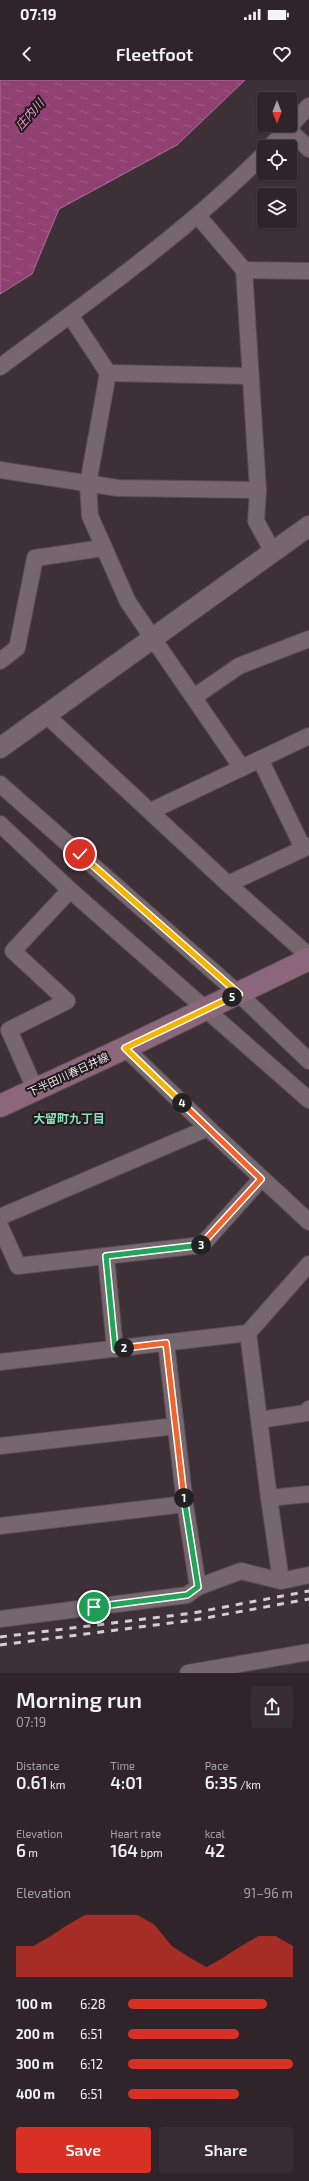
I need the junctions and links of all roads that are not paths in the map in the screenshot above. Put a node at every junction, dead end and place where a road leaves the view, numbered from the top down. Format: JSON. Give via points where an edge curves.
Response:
{"nodes":[{"id":1,"x":309,"y":106,"type":"edge"},
{"id":2,"x":297,"y":119,"type":"edge"},
{"id":3,"x":285,"y":132,"type":"edge"},
{"id":4,"x":291,"y":132,"type":"edge"},
{"id":5,"x":277,"y":140,"type":"edge"},
{"id":6,"x":309,"y":148,"type":"edge"},
{"id":7,"x":257,"y":161,"type":"edge"},
{"id":8,"x":198,"y":216,"type":"junction"},
{"id":9,"x":244,"y":270,"type":"junction"},
{"id":10,"x":309,"y":271,"type":"edge"},
{"id":11,"x":70,"y":315,"type":"junction"},
{"id":12,"x":0,"y":367,"type":"edge"},
{"id":13,"x":108,"y":373,"type":"junction"},
{"id":14,"x":249,"y":376,"type":"junction"},
{"id":15,"x":0,"y":470,"type":"edge"},
{"id":16,"x":88,"y":484,"type":"junction"},
{"id":17,"x":258,"y":490,"type":"junction"},
{"id":18,"x":309,"y":526,"type":"edge"},
{"id":19,"x":103,"y":548,"type":"junction"},
{"id":20,"x":273,"y":552,"type":"junction"},
{"id":21,"x":153,"y":637,"type":"junction"},
{"id":22,"x":309,"y":639,"type":"edge"},
{"id":23,"x":0,"y":662,"type":"edge"},
{"id":24,"x":194,"y":697,"type":"junction"},
{"id":25,"x":46,"y":714,"type":"junction"},
{"id":26,"x":309,"y":736,"type":"edge"},
{"id":27,"x":0,"y":748,"type":"edge"},
{"id":28,"x":260,"y":759,"type":"junction"},
{"id":29,"x":242,"y":768,"type":"junction"},
{"id":30,"x":0,"y":784,"type":"edge"},
{"id":31,"x":151,"y":811,"type":"junction"},
{"id":32,"x":0,"y":824,"type":"edge"},
{"id":33,"x":306,"y":847,"type":"edge"},
{"id":34,"x":228,"y":884,"type":"junction"},
{"id":35,"x":70,"y":890,"type":"junction"},
{"id":36,"x":309,"y":957,"type":"edge"},
{"id":37,"x":239,"y":994,"type":"junction"},
{"id":38,"x":205,"y":1010,"type":"junction"},
{"id":39,"x":125,"y":1048,"type":"junction"},
{"id":40,"x":309,"y":1061,"type":"edge"},
{"id":41,"x":35,"y":1089,"type":"junction"},
{"id":42,"x":309,"y":1100,"type":"edge"},
{"id":43,"x":0,"y":1106,"type":"edge"},
{"id":44,"x":208,"y":1128,"type":"junction"},
{"id":45,"x":261,"y":1179,"type":"junction"},
{"id":46,"x":0,"y":1217,"type":"edge"},
{"id":47,"x":309,"y":1222,"type":"edge"},
{"id":48,"x":0,"y":1226,"type":"edge"},
{"id":49,"x":106,"y":1256,"type":"junction"},
{"id":50,"x":309,"y":1264,"type":"edge"},
{"id":51,"x":248,"y":1334,"type":"junction"},
{"id":52,"x":166,"y":1343,"type":"junction"},
{"id":53,"x":115,"y":1349,"type":"junction"},
{"id":54,"x":0,"y":1362,"type":"edge"},
{"id":55,"x":309,"y":1409,"type":"edge"},
{"id":56,"x":259,"y":1420,"type":"junction"},
{"id":57,"x":176,"y":1426,"type":"junction"},
{"id":58,"x":0,"y":1446,"type":"edge"},
{"id":59,"x":309,"y":1494,"type":"edge"},
{"id":60,"x":268,"y":1498,"type":"junction"},
{"id":61,"x":185,"y":1504,"type":"junction"},
{"id":62,"x":0,"y":1526,"type":"edge"},
{"id":63,"x":309,"y":1575,"type":"edge"},
{"id":64,"x":281,"y":1581,"type":"junction"},
{"id":65,"x":198,"y":1587,"type":"junction"},
{"id":66,"x":0,"y":1619,"type":"edge"},
{"id":67,"x":309,"y":1652,"type":"edge"},
{"id":68,"x":271,"y":1666,"type":"edge"},
{"id":69,"x":188,"y":1673,"type":"edge"}],
"edges":[{"from":1,"to":2,"type":"street"},
{"from":3,"to":5,"type":"street"},
{"from":4,"to":6,"type":"street"},
{"from":7,"to":8,"type":"street"},
{"from":8,"to":9,"type":"street"},
{"from":8,"to":11,"type":"street","via":[[114,284]]},
{"from":9,"to":10,"type":"street"},
{"from":9,"to":14,"type":"street"},
{"from":11,"to":12,"type":"street"},
{"from":11,"to":13,"type":"street"},
{"from":13,"to":14,"type":"street"},
{"from":13,"to":16,"type":"street"},
{"from":14,"to":17,"type":"street"},
{"from":15,"to":16,"type":"street"},
{"from":16,"to":17,"type":"street","via":[[118,488]]},
{"from":16,"to":19,"type":"street","via":[[90,516]]},
{"from":17,"to":20,"type":"street","via":[[256,521]]},
{"from":18,"to":20,"type":"street"},
{"from":19,"to":21,"type":"street","via":[[128,602]]},
{"from":19,"to":23,"type":"street","via":[[35,558],[17,648]]},
{"from":20,"to":21,"type":"street"},
{"from":21,"to":24,"type":"street"},
{"from":21,"to":25,"type":"street"},
{"from":22,"to":24,"type":"street","via":[[239,666]]},
{"from":24,"to":29,"type":"street"},
{"from":25,"to":27,"type":"street"},
{"from":25,"to":31,"type":"street"},
{"from":26,"to":28,"type":"street"},
{"from":28,"to":29,"type":"street"},
{"from":28,"to":33,"type":"street"},
{"from":29,"to":31,"type":"street"},
{"from":30,"to":37,"type":"street"},
{"from":31,"to":34,"type":"street"},
{"from":32,"to":35,"type":"street"},
{"from":33,"to":34,"type":"street"},
{"from":34,"to":36,"type":"street"},
{"from":35,"to":38,"type":"street"},
{"from":35,"to":41,"type":"street","via":[[13,951],[67,1001],[9,1030]]},
{"from":36,"to":37,"type":"main road","name":"下半田川春日井線"},
{"from":37,"to":38,"type":"main road","name":"下半田川春日井線"},
{"from":37,"to":40,"type":"street"},
{"from":38,"to":39,"type":"main road","name":"下半田川春日井線"},
{"from":38,"to":42,"type":"street"},
{"from":39,"to":41,"type":"main road","name":"下半田川春日井線"},
{"from":39,"to":44,"type":"street"},
{"from":41,"to":43,"type":"main road","name":"下半田川春日井線"},
{"from":44,"to":45,"type":"street"},
{"from":44,"to":46,"type":"street"},
{"from":45,"to":47,"type":"street"},
{"from":45,"to":49,"type":"street","via":[[202,1245]]},
{"from":48,"to":49,"type":"street","via":[[18,1266]]},
{"from":49,"to":53,"type":"street"},
{"from":50,"to":51,"type":"street"},
{"from":51,"to":52,"type":"street"},
{"from":51,"to":56,"type":"street"},
{"from":52,"to":53,"type":"street"},
{"from":52,"to":57,"type":"street"},
{"from":53,"to":54,"type":"street"},
{"from":55,"to":56,"type":"street","via":[[306,1413]]},
{"from":56,"to":60,"type":"street"},
{"from":57,"to":58,"type":"street"},
{"from":57,"to":61,"type":"street"},
{"from":59,"to":60,"type":"street"},
{"from":60,"to":64,"type":"street"},
{"from":61,"to":62,"type":"street"},
{"from":61,"to":65,"type":"street"},
{"from":63,"to":64,"type":"street"},
{"from":64,"to":65,"type":"street","via":[[241,1571]]},
{"from":65,"to":66,"type":"street","via":[[187,1595]]},
{"from":67,"to":68,"type":"street"},
{"from":68,"to":69,"type":"street"}]}
